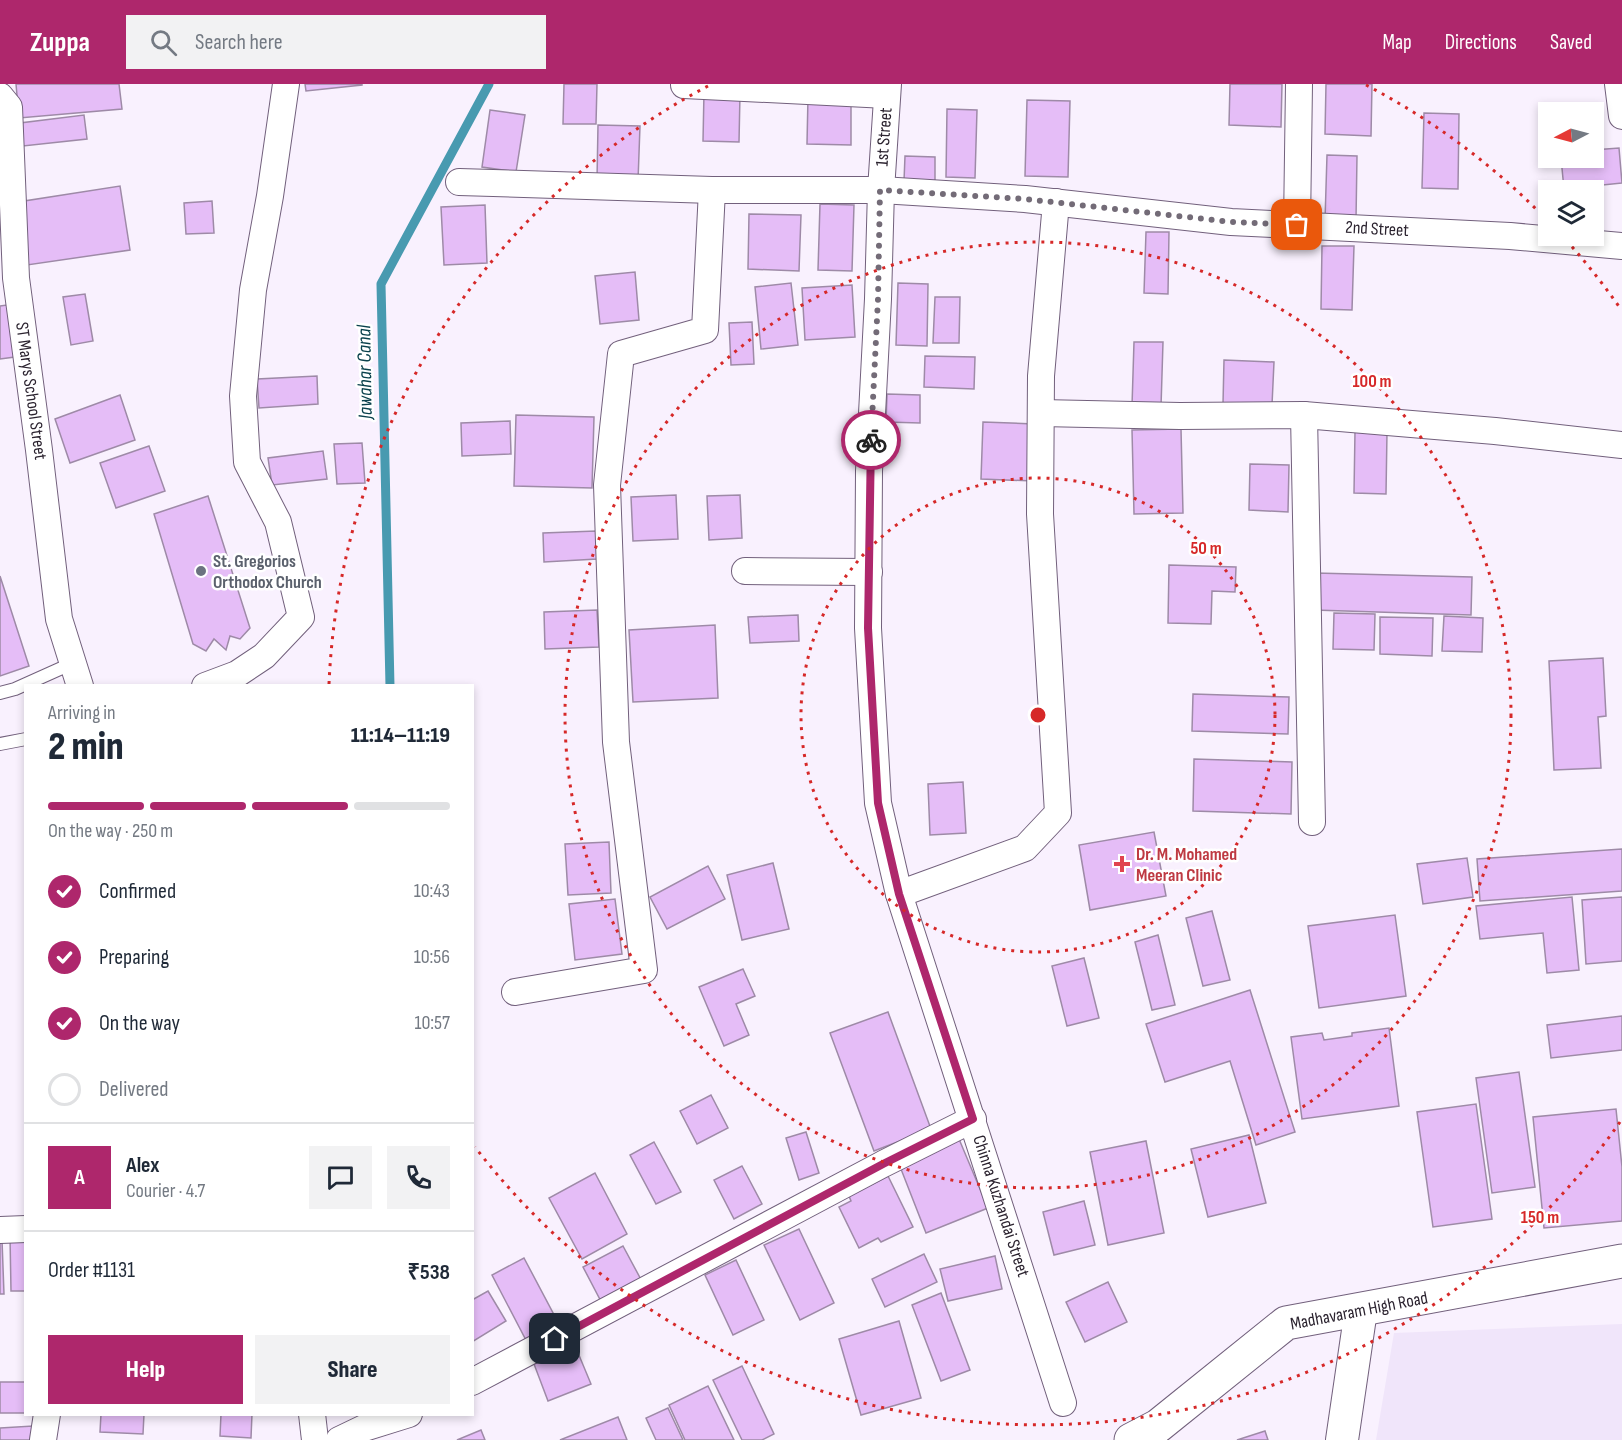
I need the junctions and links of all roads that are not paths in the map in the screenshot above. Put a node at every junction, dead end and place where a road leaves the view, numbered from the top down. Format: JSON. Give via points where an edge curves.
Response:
{"nodes":[{"id":1,"x":286,"y":84,"type":"edge"},
{"id":2,"x":1299,"y":84,"type":"edge"},
{"id":3,"x":1618,"y":84,"type":"edge"},
{"id":4,"x":684,"y":85,"type":"edge"},
{"id":5,"x":888,"y":90,"type":"edge"},
{"id":6,"x":0,"y":96,"type":"edge"},
{"id":7,"x":1622,"y":116,"type":"edge"},
{"id":8,"x":459,"y":182,"type":"dead end"},
{"id":9,"x":712,"y":190,"type":"junction"},
{"id":10,"x":880,"y":190,"type":"junction"},
{"id":11,"x":1056,"y":202,"type":"junction"},
{"id":12,"x":1297,"y":225,"type":"junction"},
{"id":13,"x":1622,"y":246,"type":"edge"},
{"id":14,"x":8,"y":281,"type":"edge"},
{"id":15,"x":1041,"y":412,"type":"junction"},
{"id":16,"x":1304,"y":415,"type":"junction"},
{"id":17,"x":1622,"y":445,"type":"edge"},
{"id":18,"x":745,"y":571,"type":"dead end"},
{"id":19,"x":868,"y":572,"type":"junction"},
{"id":20,"x":76,"y":674,"type":"edge"},
{"id":21,"x":35,"y":684,"type":"edge"},
{"id":22,"x":210,"y":684,"type":"edge"},
{"id":23,"x":24,"y":687,"type":"edge"},
{"id":24,"x":0,"y":693,"type":"edge"},
{"id":25,"x":24,"y":739,"type":"edge"},
{"id":26,"x":0,"y":744,"type":"edge"},
{"id":27,"x":1312,"y":822,"type":"dead end"},
{"id":28,"x":899,"y":894,"type":"junction"},
{"id":29,"x":515,"y":992,"type":"dead end"},
{"id":30,"x":973,"y":1119,"type":"junction"},
{"id":31,"x":24,"y":1229,"type":"edge"},
{"id":32,"x":0,"y":1230,"type":"edge"},
{"id":33,"x":1622,"y":1261,"type":"edge"},
{"id":34,"x":1361,"y":1310,"type":"junction"},
{"id":35,"x":474,"y":1381,"type":"edge"},
{"id":36,"x":1063,"y":1403,"type":"dead end"},
{"id":37,"x":47,"y":1416,"type":"edge"},
{"id":38,"x":312,"y":1416,"type":"edge"},
{"id":39,"x":402,"y":1417,"type":"edge"},
{"id":40,"x":43,"y":1440,"type":"edge"},
{"id":41,"x":315,"y":1440,"type":"edge"},
{"id":42,"x":339,"y":1440,"type":"edge"},
{"id":43,"x":1131,"y":1440,"type":"edge"},
{"id":44,"x":1342,"y":1440,"type":"edge"}],
"edges":[{"from":1,"to":22,"type":"street","via":[[253,290],[243,396],[247,462],[278,522],[301,617],[264,656],[237,674]]},
{"from":2,"to":12,"type":"street"},
{"from":3,"to":7,"type":"street"},
{"from":4,"to":5,"type":"street"},
{"from":5,"to":10,"type":"street","name":"1st Street"},
{"from":6,"to":14,"type":"street","name":"ST Marys School Street","via":[[9,106]]},
{"from":8,"to":9,"type":"street","name":"2nd Street"},
{"from":9,"to":10,"type":"street","name":"2nd Street"},
{"from":9,"to":29,"type":"street","via":[[705,330],[621,354],[607,485],[616,742],[644,970]]},
{"from":10,"to":11,"type":"street","name":"2nd Street"},
{"from":10,"to":19,"type":"street","name":"Chinna Kuzhandai Street"},
{"from":11,"to":12,"type":"street","name":"2nd Street","via":[[1232,222]]},
{"from":11,"to":15,"type":"street"},
{"from":12,"to":13,"type":"street","name":"2nd Street"},
{"from":14,"to":20,"type":"street","name":"ST Marys School Street","via":[[39,450],[59,619]]},
{"from":15,"to":16,"type":"street"},
{"from":15,"to":28,"type":"street","via":[[1040,514],[1058,813],[1024,848]]},
{"from":16,"to":17,"type":"street"},
{"from":16,"to":27,"type":"street"},
{"from":18,"to":19,"type":"street"},
{"from":19,"to":28,"type":"street","name":"Chinna Kuzhandai Street","via":[[878,803]]},
{"from":20,"to":21,"type":"lane"},
{"from":23,"to":24,"type":"lane"},
{"from":25,"to":26,"type":"lane"},
{"from":28,"to":30,"type":"street","name":"Chinna Kuzhandai Street"},
{"from":30,"to":35,"type":"street"},
{"from":30,"to":36,"type":"street","name":"Chinna Kuzhandai Street"},
{"from":31,"to":32,"type":"street"},
{"from":33,"to":34,"type":"main road","name":"Madhavaram High Road"},
{"from":34,"to":43,"type":"main road","name":"Madhavaram High Road","via":[[1286,1323],[1158,1426]]},
{"from":34,"to":44,"type":"street"},
{"from":37,"to":40,"type":"street"},
{"from":38,"to":41,"type":"street"},
{"from":39,"to":42,"type":"street"}]}
